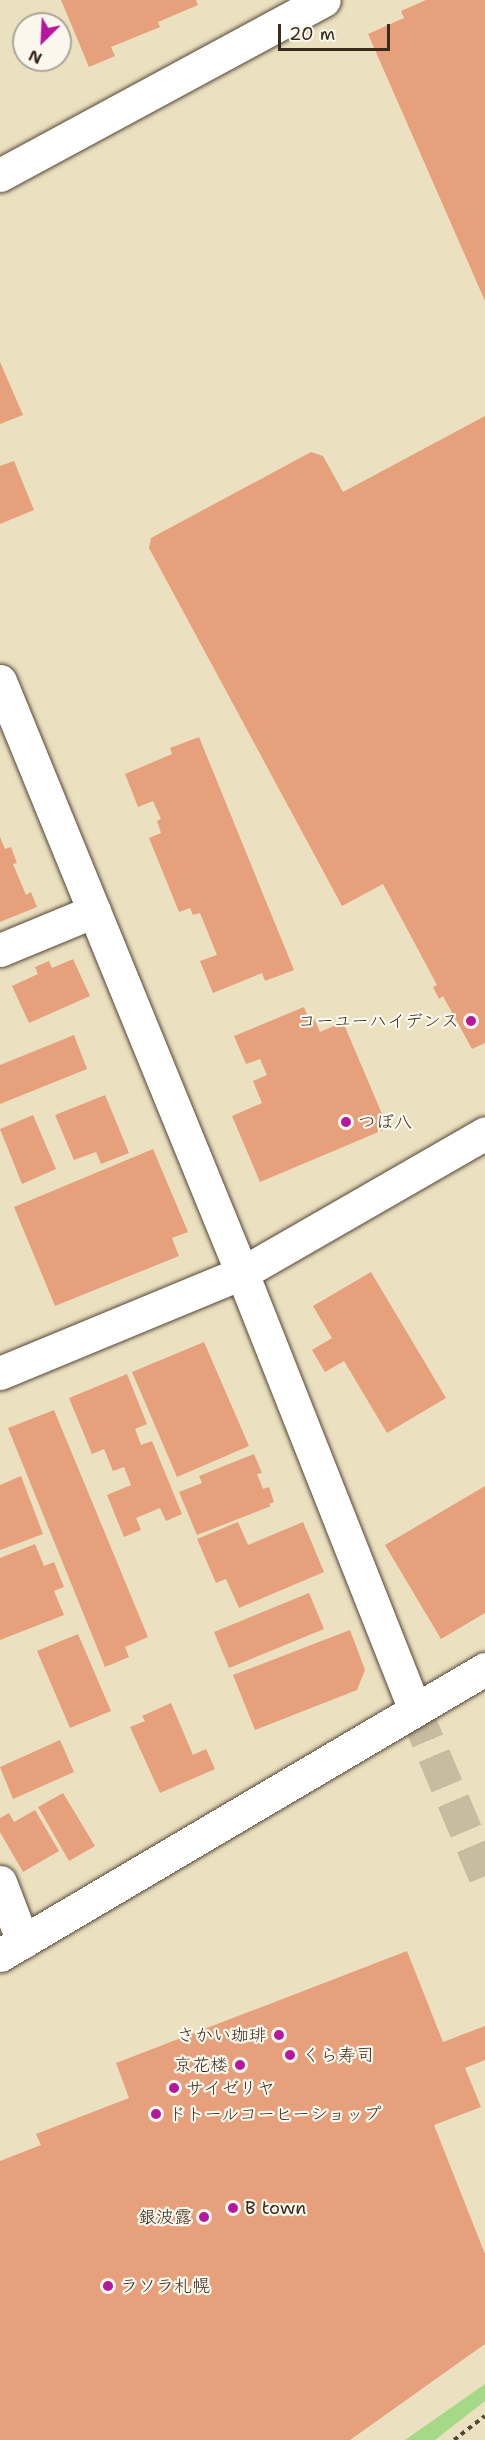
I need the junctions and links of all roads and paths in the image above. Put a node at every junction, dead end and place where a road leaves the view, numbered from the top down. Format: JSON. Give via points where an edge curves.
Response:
{"nodes":[{"id":1,"x":324,"y":0,"type":"edge"},
{"id":2,"x":0,"y":175,"type":"edge"},
{"id":3,"x":0,"y":681,"type":"edge"},
{"id":4,"x":94,"y":911,"type":"junction"},
{"id":5,"x":0,"y":950,"type":"edge"},
{"id":6,"x":485,"y":1133,"type":"edge"},
{"id":7,"x":242,"y":1273,"type":"junction"},
{"id":8,"x":0,"y":1372,"type":"edge"},
{"id":9,"x":485,"y":1669,"type":"edge"},
{"id":10,"x":415,"y":1710,"type":"junction"},
{"id":11,"x":0,"y":1882,"type":"edge"},
{"id":12,"x":11,"y":1948,"type":"edge"},
{"id":13,"x":485,"y":2416,"type":"edge"},
{"id":14,"x":454,"y":2440,"type":"edge"}],
"edges":[{"from":1,"to":2,"type":"street"},
{"from":3,"to":4,"type":"street"},
{"from":4,"to":5,"type":"street"},
{"from":4,"to":7,"type":"street"},
{"from":6,"to":7,"type":"street"},
{"from":7,"to":8,"type":"street"},
{"from":7,"to":10,"type":"street"},
{"from":9,"to":10,"type":"street"},
{"from":10,"to":12,"type":"street"},
{"from":11,"to":12,"type":"street"},
{"from":13,"to":14,"type":"path"}]}
